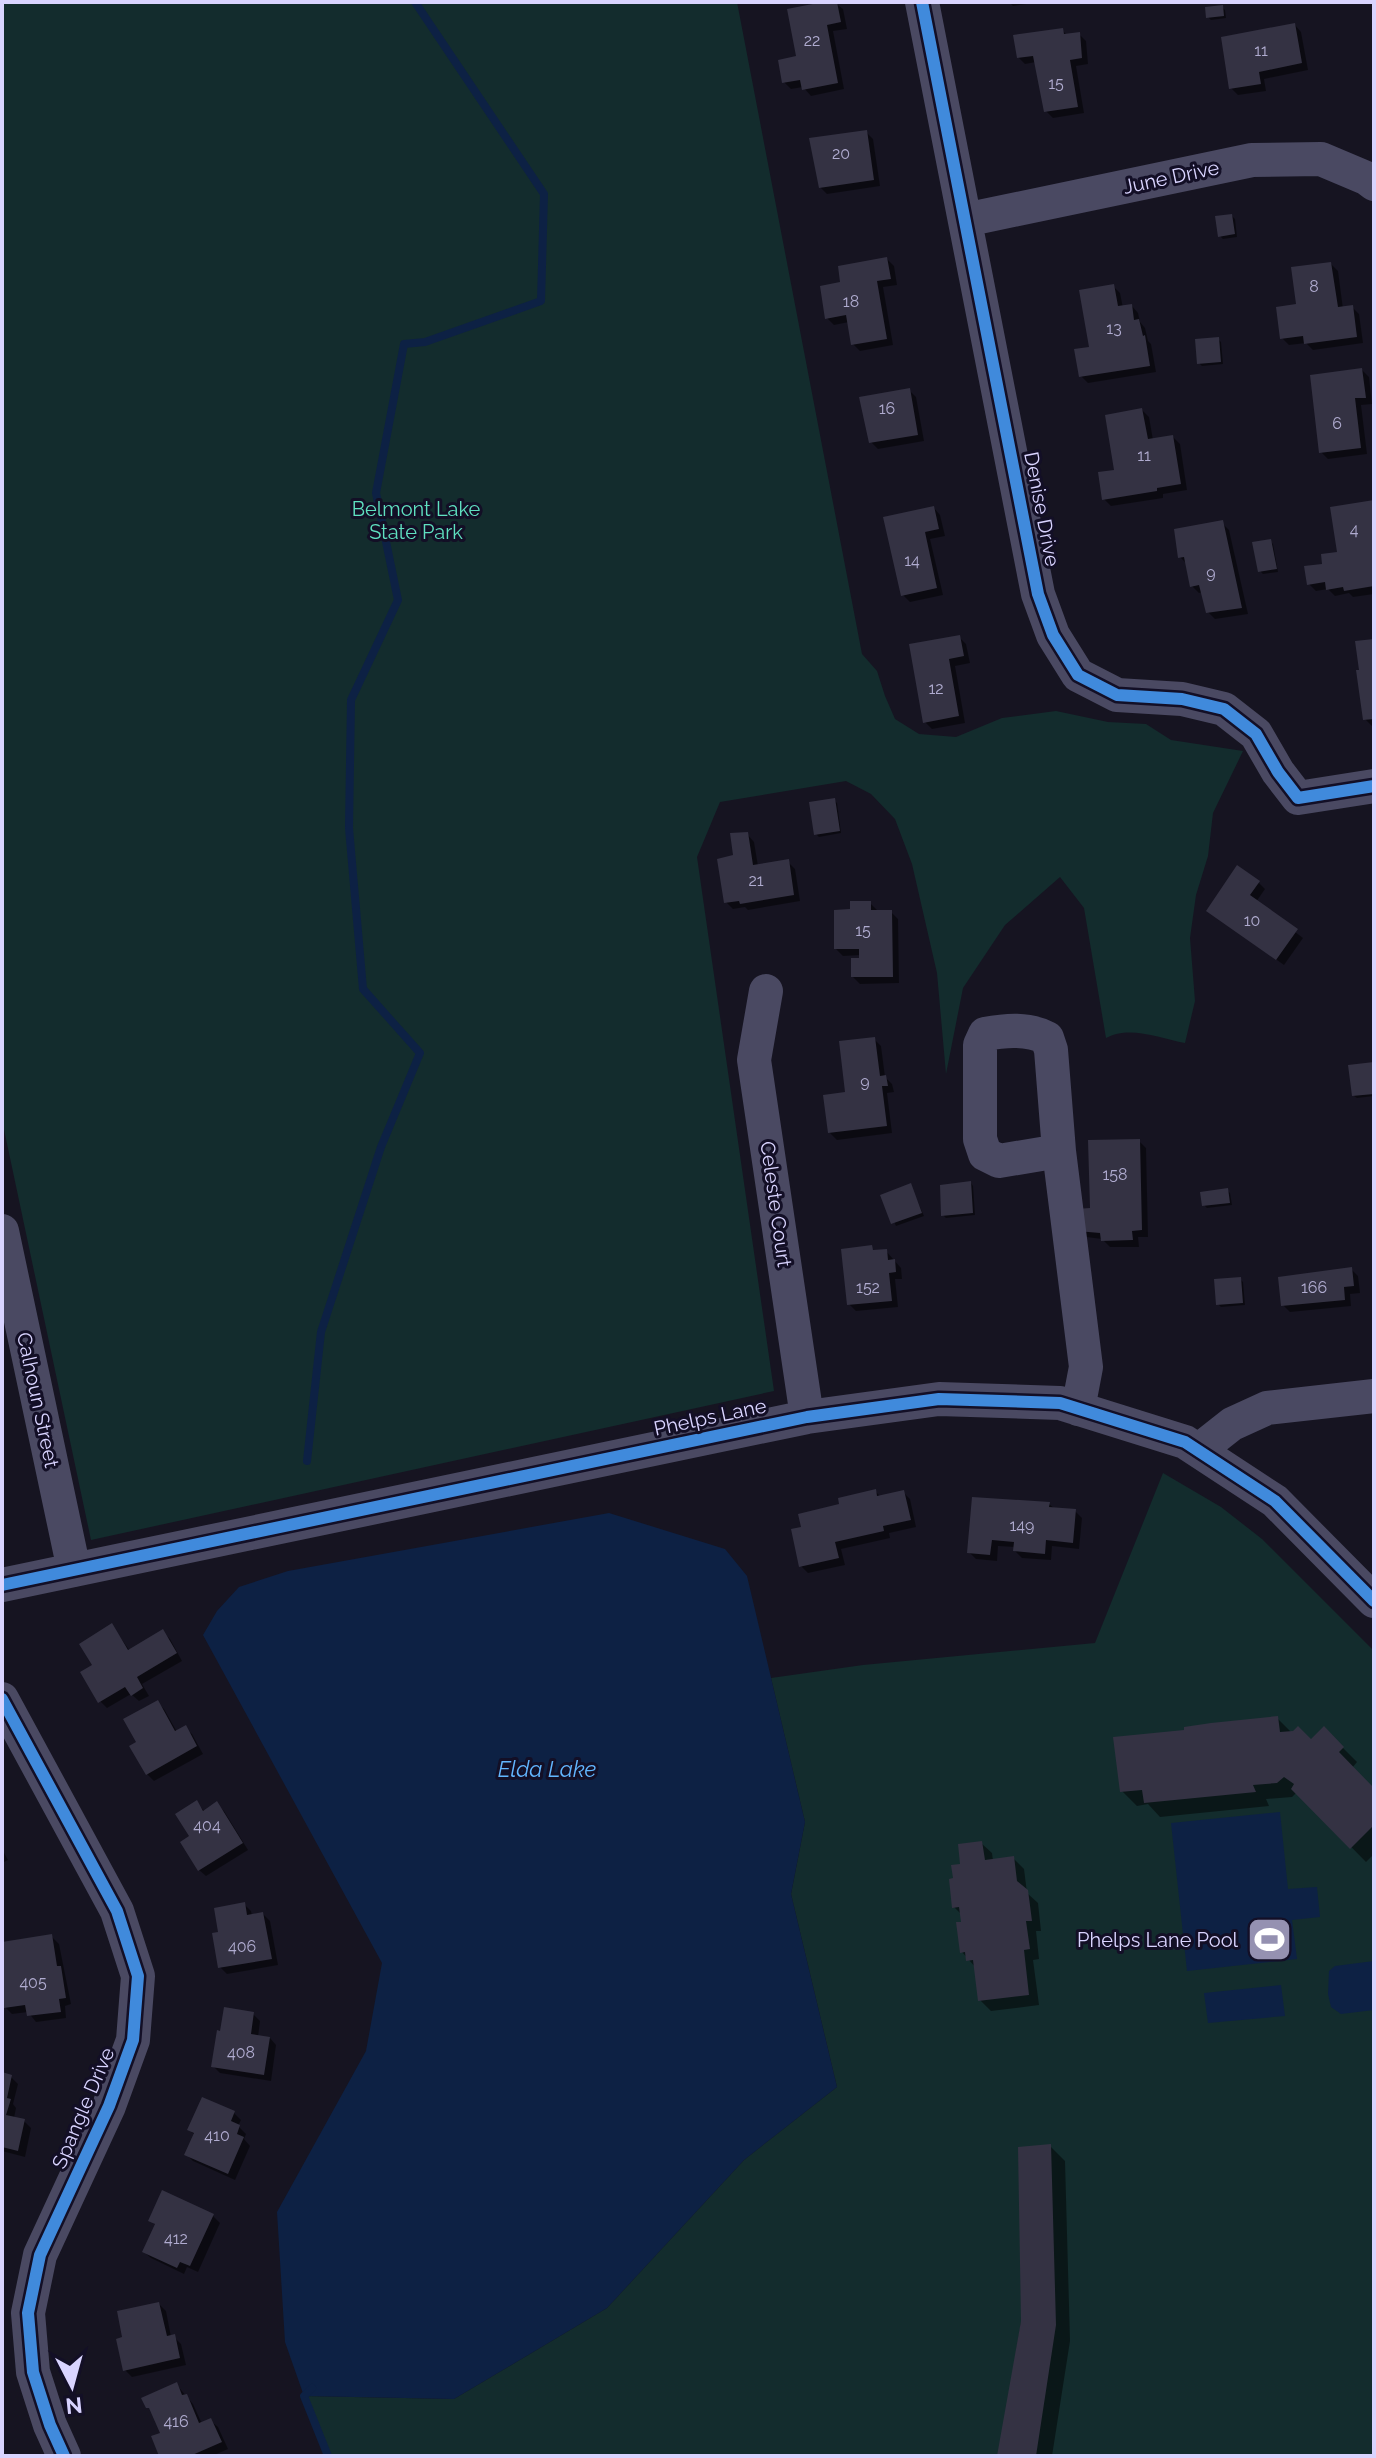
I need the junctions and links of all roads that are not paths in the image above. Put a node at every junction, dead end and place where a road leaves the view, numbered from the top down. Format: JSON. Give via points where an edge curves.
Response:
{"nodes":[{"id":1,"x":922,"y":2,"type":"edge"},
{"id":2,"x":1374,"y":184,"type":"edge"},
{"id":3,"x":965,"y":220,"type":"junction"},
{"id":4,"x":1374,"y":786,"type":"edge"},
{"id":5,"x":766,"y":991,"type":"dead end"},
{"id":6,"x":1059,"y":1151,"type":"dead end"},
{"id":7,"x":3,"y":1239,"type":"edge"},
{"id":8,"x":1374,"y":1396,"type":"edge"},
{"id":9,"x":1078,"y":1409,"type":"junction"},
{"id":10,"x":807,"y":1417,"type":"junction"},
{"id":11,"x":1199,"y":1450,"type":"junction"},
{"id":12,"x":74,"y":1570,"type":"junction"},
{"id":13,"x":2,"y":1585,"type":"edge"},
{"id":14,"x":1374,"y":1601,"type":"edge"},
{"id":15,"x":2,"y":1699,"type":"edge"},
{"id":16,"x":64,"y":2456,"type":"edge"}],
"edges":[{"from":1,"to":3,"type":"street","name":"Denise Drive"},
{"from":2,"to":3,"type":"street","name":"June Drive","via":[[1321,159],[1252,160]]},
{"from":3,"to":4,"type":"street","name":"Denise Drive","via":[[1038,594],[1053,635],[1078,675],[1117,695],[1182,699],[1224,709],[1256,734],[1298,798]]},
{"from":5,"to":10,"type":"street","name":"Celeste Court","via":[[754,1060]]},
{"from":6,"to":9,"type":"street","via":[[1086,1367]]},
{"from":7,"to":12,"type":"street","name":"Calhoun Street"},
{"from":8,"to":11,"type":"street","via":[[1267,1408],[1232,1424]]},
{"from":9,"to":10,"type":"street","name":"Phelps Lane","via":[[1060,1403],[939,1399]]},
{"from":9,"to":11,"type":"street","name":"Phelps Lane"},
{"from":10,"to":12,"type":"street","name":"Phelps Lane"},
{"from":11,"to":14,"type":"street","name":"Phelps Lane","via":[[1275,1501]]},
{"from":12,"to":13,"type":"street","name":"Phelps Lane"},
{"from":15,"to":16,"type":"street","name":"Spangle Drive","via":[[117,1911],[138,1976],[133,2040],[109,2106],[40,2255],[28,2313],[33,2372]]}]}
